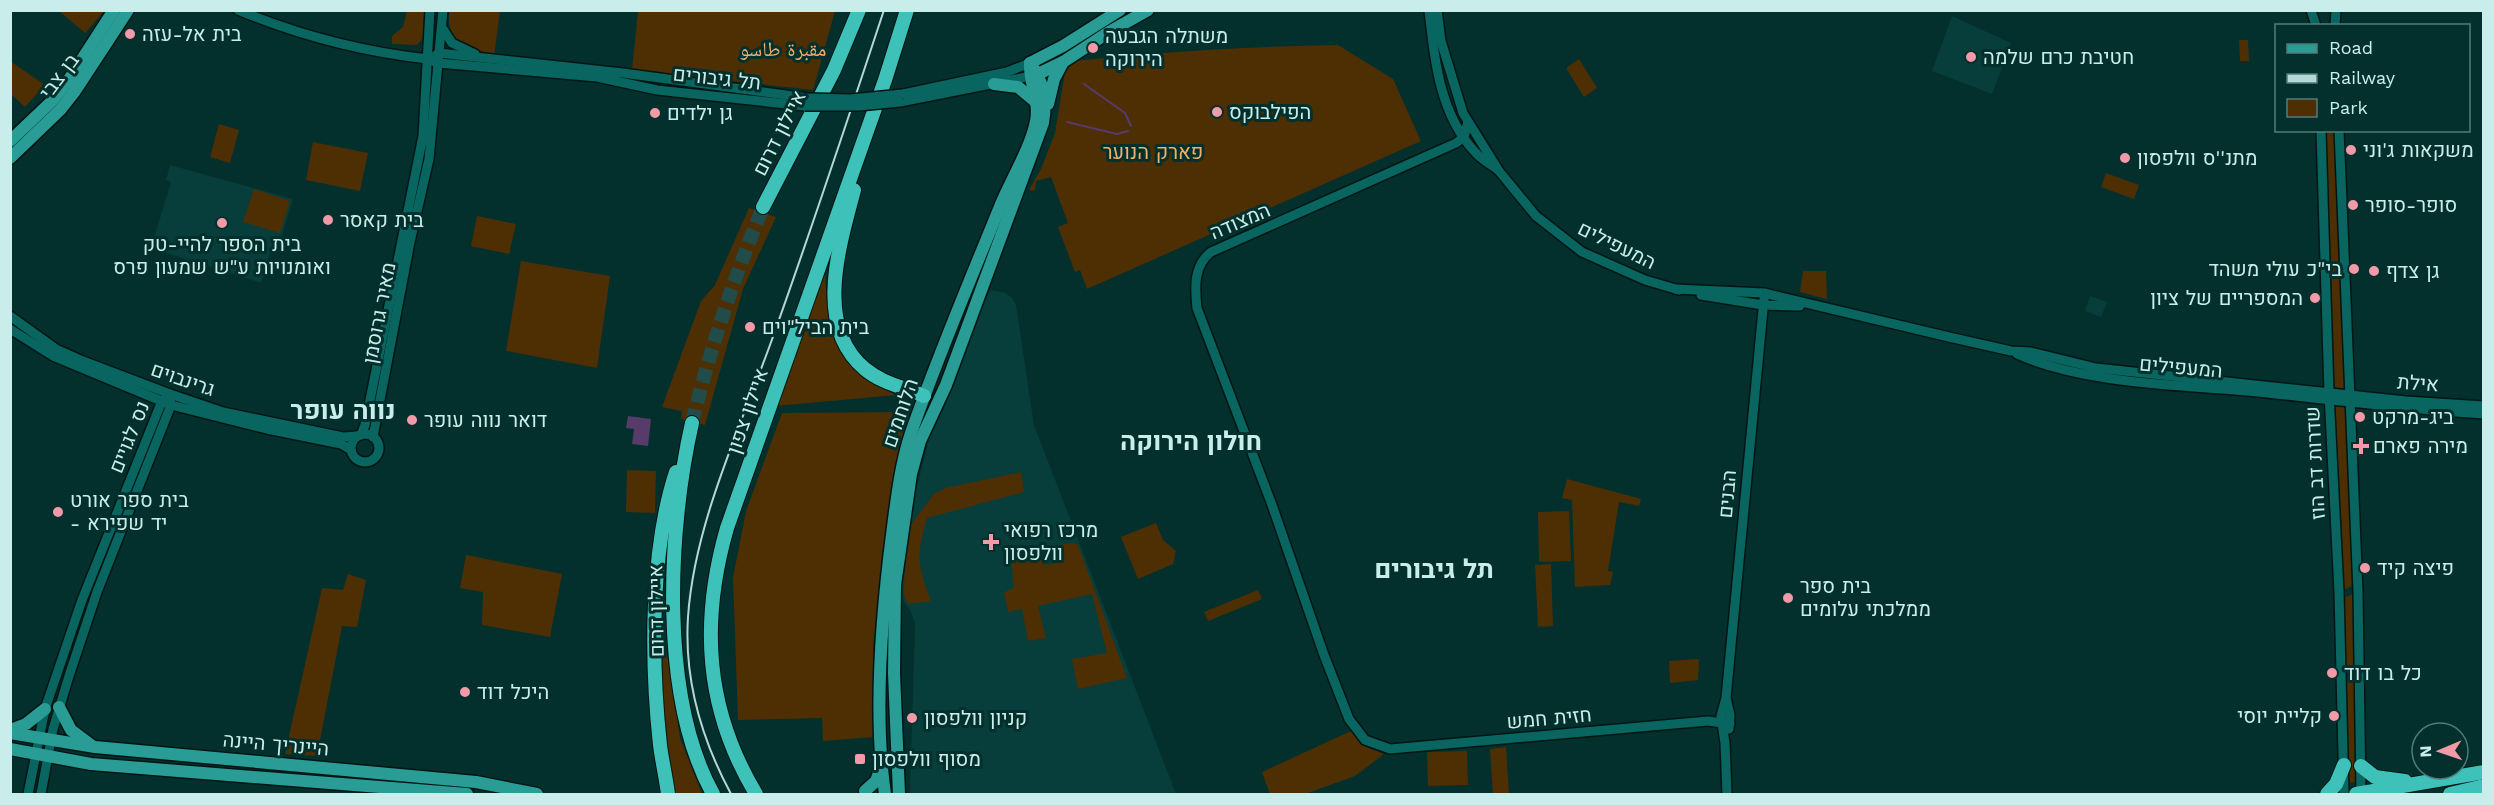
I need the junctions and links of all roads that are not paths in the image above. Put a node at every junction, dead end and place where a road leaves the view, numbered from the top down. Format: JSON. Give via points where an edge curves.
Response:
{"nodes":[{"id":1,"x":114,"y":10,"type":"edge"},
{"id":2,"x":128,"y":10,"type":"edge"},
{"id":3,"x":238,"y":10,"type":"edge"},
{"id":4,"x":430,"y":10,"type":"edge"},
{"id":5,"x":443,"y":10,"type":"edge"},
{"id":6,"x":859,"y":10,"type":"edge"},
{"id":7,"x":907,"y":10,"type":"edge"},
{"id":8,"x":1120,"y":10,"type":"edge"},
{"id":9,"x":1148,"y":10,"type":"edge"},
{"id":10,"x":1428,"y":10,"type":"edge"},
{"id":11,"x":1437,"y":10,"type":"edge"},
{"id":12,"x":442,"y":26,"type":"junction"},
{"id":13,"x":439,"y":58,"type":"junction"},
{"id":14,"x":428,"y":59,"type":"junction"},
{"id":15,"x":498,"y":59,"type":"junction"},
{"id":16,"x":1064,"y":62,"type":"junction"},
{"id":17,"x":1030,"y":63,"type":"junction"},
{"id":18,"x":1034,"y":76,"type":"junction"},
{"id":19,"x":994,"y":84,"type":"junction"},
{"id":20,"x":879,"y":98,"type":"junction"},
{"id":21,"x":902,"y":98,"type":"junction"},
{"id":22,"x":1035,"y":100,"type":"junction"},
{"id":23,"x":807,"y":102,"type":"junction"},
{"id":24,"x":1468,"y":122,"type":"junction"},
{"id":25,"x":1043,"y":123,"type":"junction"},
{"id":26,"x":1457,"y":126,"type":"junction"},
{"id":27,"x":2321,"y":132,"type":"edge"},
{"id":28,"x":2340,"y":132,"type":"edge"},
{"id":29,"x":1464,"y":137,"type":"junction"},
{"id":30,"x":10,"y":141,"type":"edge"},
{"id":31,"x":1427,"y":154,"type":"junction"},
{"id":32,"x":10,"y":158,"type":"edge"},
{"id":33,"x":1499,"y":171,"type":"junction"},
{"id":34,"x":763,"y":207,"type":"tunnel mouth"},
{"id":35,"x":1675,"y":289,"type":"junction"},
{"id":36,"x":1764,"y":293,"type":"junction"},
{"id":37,"x":1763,"y":305,"type":"junction"},
{"id":38,"x":1824,"y":307,"type":"junction"},
{"id":39,"x":10,"y":316,"type":"edge"},
{"id":40,"x":10,"y":330,"type":"edge"},
{"id":41,"x":2011,"y":351,"type":"junction"},
{"id":42,"x":2329,"y":376,"type":"junction"},
{"id":43,"x":2308,"y":391,"type":"junction"},
{"id":44,"x":151,"y":396,"type":"junction"},
{"id":45,"x":924,"y":396,"type":"junction"},
{"id":46,"x":2329,"y":397,"type":"junction"},
{"id":47,"x":2351,"y":399,"type":"junction"},
{"id":48,"x":168,"y":400,"type":"junction"},
{"id":49,"x":2484,"y":406,"type":"edge"},
{"id":50,"x":190,"y":410,"type":"junction"},
{"id":51,"x":163,"y":414,"type":"junction"},
{"id":52,"x":931,"y":414,"type":"junction"},
{"id":53,"x":2484,"y":414,"type":"edge"},
{"id":54,"x":359,"y":436,"type":"junction"},
{"id":55,"x":374,"y":437,"type":"junction"},
{"id":56,"x":351,"y":450,"type":"junction"},
{"id":57,"x":2357,"y":580,"type":"junction"},
{"id":58,"x":2339,"y":592,"type":"junction"},
{"id":59,"x":2358,"y":592,"type":"junction"},
{"id":60,"x":2339,"y":606,"type":"junction"},
{"id":61,"x":59,"y":707,"type":"junction"},
{"id":62,"x":45,"y":709,"type":"junction"},
{"id":63,"x":1726,"y":720,"type":"junction"},
{"id":64,"x":10,"y":731,"type":"edge"},
{"id":65,"x":38,"y":739,"type":"junction"},
{"id":66,"x":1366,"y":739,"type":"joint"},
{"id":67,"x":51,"y":741,"type":"junction"},
{"id":68,"x":95,"y":747,"type":"junction"},
{"id":69,"x":10,"y":749,"type":"edge"},
{"id":70,"x":35,"y":754,"type":"junction"},
{"id":71,"x":48,"y":757,"type":"junction"},
{"id":72,"x":883,"y":760,"type":"junction"},
{"id":73,"x":2344,"y":765,"type":"junction"},
{"id":74,"x":2361,"y":766,"type":"junction"},
{"id":75,"x":663,"y":768,"type":"junction"},
{"id":76,"x":2484,"y":772,"type":"edge"},
{"id":77,"x":2425,"y":783,"type":"junction"},
{"id":78,"x":2484,"y":786,"type":"edge"},
{"id":79,"x":865,"y":791,"type":"dead end"},
{"id":80,"x":2359,"y":794,"type":"edge"},
{"id":81,"x":28,"y":795,"type":"edge"},
{"id":82,"x":41,"y":795,"type":"edge"},
{"id":83,"x":468,"y":795,"type":"edge"},
{"id":84,"x":537,"y":795,"type":"edge"},
{"id":85,"x":663,"y":795,"type":"edge"},
{"id":86,"x":668,"y":795,"type":"edge"},
{"id":87,"x":713,"y":795,"type":"edge"},
{"id":88,"x":756,"y":795,"type":"edge"},
{"id":89,"x":885,"y":795,"type":"edge"},
{"id":90,"x":899,"y":795,"type":"edge"},
{"id":91,"x":1727,"y":795,"type":"edge"},
{"id":92,"x":2327,"y":795,"type":"edge"},
{"id":93,"x":2344,"y":795,"type":"edge"},
{"id":94,"x":2450,"y":795,"type":"edge"}],
"edges":[{"from":1,"to":30,"type":"main road","name":"בן צבי","via":[[68,81]]},
{"from":2,"to":32,"type":"main road","name":"בן צבי","via":[[60,110]]},
{"from":3,"to":14,"type":"street","name":"תל גיבורים","via":[[283,27],[355,46]]},
{"from":4,"to":14,"type":"street","name":"מאיר גרוסמן"},
{"from":5,"to":12,"type":"street","name":"מאיר גרוסמן"},
{"from":6,"to":34,"type":"highway","name":"איילון דרום","via":[[834,70]]},
{"from":7,"to":20,"type":"highway","name":"איילון צפון"},
{"from":8,"to":17,"type":"main road"},
{"from":9,"to":16,"type":"main road"},
{"from":10,"to":26,"type":"street","name":"המעפילים","via":[[1441,82]]},
{"from":11,"to":24,"type":"street","name":"המעפילים","via":[[1441,41]]},
{"from":12,"to":13,"type":"street","name":"מאיר גרוסמן"},
{"from":12,"to":15,"type":"street","via":[[447,39],[458,47]]},
{"from":13,"to":14,"type":"street","name":"תל גיבורים"},
{"from":13,"to":15,"type":"street","name":"תל גיבורים"},
{"from":13,"to":23,"type":"street","name":"תל גיבורים","via":[[597,77],[657,90]]},
{"from":13,"to":55,"type":"street","name":"מאיר גרוסמן","via":[[429,159]]},
{"from":14,"to":54,"type":"street","name":"מאיר גרוסמן","via":[[419,157],[365,425]]},
{"from":15,"to":23,"type":"street","name":"תל גיבורים","via":[[623,73]]},
{"from":16,"to":18,"type":"main road"},
{"from":16,"to":25,"type":"main road","via":[[1052,87]]},
{"from":17,"to":18,"type":"main road","name":"הלוחמים"},
{"from":17,"to":21,"type":"street","name":"תל גיבורים"},
{"from":18,"to":19,"type":"street","name":"תל גיבורים"},
{"from":18,"to":22,"type":"main road","name":"הלוחמים"},
{"from":18,"to":25,"type":"main road","name":"הלוחמים","via":[[1045,100]]},
{"from":19,"to":21,"type":"street","name":"תל גיבורים"},
{"from":19,"to":22,"type":"main road","via":[[1018,87]]},
{"from":20,"to":45,"type":"highway","via":[[836,262],[839,322],[846,345],[867,370]]},
{"from":20,"to":88,"type":"highway","name":"איילון צפון","via":[[771,399],[716,569],[710,627],[712,674],[728,737]]},
{"from":21,"to":23,"type":"street","name":"תל גיבורים","bridge":true,"via":[[859,106]]},
{"from":22,"to":45,"type":"main road","name":"הלוחמים","via":[[1035,127]]},
{"from":24,"to":29,"type":"street"},
{"from":24,"to":33,"type":"street","name":"המעפילים"},
{"from":25,"to":52,"type":"main road","name":"הלוחמים","via":[[946,385]]},
{"from":26,"to":29,"type":"street","name":"המעפילים"},
{"from":26,"to":31,"type":"street","name":"המצודה","via":[[1457,133]]},
{"from":27,"to":42,"type":"street","name":"שדרות דב הוז"},
{"from":28,"to":47,"type":"street","name":"שדרות דב הוז"},
{"from":29,"to":31,"type":"street","name":"המצודה"},
{"from":29,"to":33,"type":"street","name":"המעפילים","via":[[1476,154]]},
{"from":31,"to":66,"type":"street","name":"המצודה","via":[[1211,252],[1198,270],[1195,287],[1197,308],[1349,719]]},
{"from":33,"to":35,"type":"street","name":"המעפילים","via":[[1536,216],[1582,252]]},
{"from":35,"to":36,"type":"street","name":"המעפילים"},
{"from":35,"to":37,"type":"street","name":"המעפילים"},
{"from":36,"to":37,"type":"street","name":"הבנים"},
{"from":36,"to":38,"type":"street","name":"המעפילים"},
{"from":37,"to":38,"type":"street","name":"המעפילים"},
{"from":37,"to":63,"type":"street","name":"הבנים"},
{"from":38,"to":41,"type":"street","name":"המעפילים"},
{"from":39,"to":48,"type":"street","name":"גרינבוים","via":[[56,349]]},
{"from":40,"to":44,"type":"street","name":"גרינבוים","via":[[53,356]]},
{"from":41,"to":43,"type":"street","name":"המעפילים","via":[[2096,368]]},
{"from":41,"to":46,"type":"street","name":"המעפילים","via":[[2096,376]]},
{"from":42,"to":43,"type":"street","via":[[2324,386]]},
{"from":42,"to":46,"type":"street","name":"שדרות דב הוז"},
{"from":43,"to":46,"type":"street","name":"המעפילים"},
{"from":44,"to":48,"type":"street","name":"גרינבוים"},
{"from":44,"to":51,"type":"street"},
{"from":45,"to":52,"type":"main road","via":[[931,402]]},
{"from":45,"to":72,"type":"main road","name":"הלוחמים","via":[[905,456],[890,551],[880,660]]},
{"from":46,"to":47,"type":"street","name":"המעפילים"},
{"from":46,"to":58,"type":"street","name":"שדרות דב הוז"},
{"from":47,"to":49,"type":"street","name":"אילת"},
{"from":47,"to":53,"type":"street","name":"אילת"},
{"from":47,"to":57,"type":"street","name":"שדרות דב הוז"},
{"from":48,"to":50,"type":"street","name":"גרינבוים"},
{"from":48,"to":51,"type":"street","name":"נס לגויים"},
{"from":48,"to":54,"type":"street","name":"גרינבוים","via":[[343,437]]},
{"from":50,"to":51,"type":"street"},
{"from":50,"to":56,"type":"street","name":"גרינבוים","via":[[341,444]]},
{"from":51,"to":61,"type":"street","name":"נס לגויים"},
{"from":51,"to":62,"type":"street","name":"נס לגויים","via":[[82,600]]},
{"from":52,"to":90,"type":"main road","name":"הלוחמים","via":[[911,474],[895,585]]},
{"from":54,"to":55,"type":"street"},
{"from":54,"to":56,"type":"street","via":[[352,442]]},
{"from":55,"to":56,"type":"street","via":[[379,451],[371,461],[359,461]]},
{"from":57,"to":58,"type":"street"},
{"from":57,"to":59,"type":"street","name":"שדרות דב הוז"},
{"from":58,"to":60,"type":"street","name":"שדרות דב הוז"},
{"from":59,"to":60,"type":"street","via":[[2346,597]]},
{"from":59,"to":74,"type":"street","name":"שדרות דב הוז"},
{"from":60,"to":73,"type":"street","name":"שדרות דב הוז"},
{"from":61,"to":67,"type":"street","name":"נס לגויים"},
{"from":61,"to":68,"type":"main road","via":[[71,730]]},
{"from":62,"to":64,"type":"main road"},
{"from":62,"to":65,"type":"street","name":"נס לגויים"},
{"from":63,"to":66,"type":"street","name":"חזית חמש","via":[[1394,749]]},
{"from":63,"to":91,"type":"street","name":"הבנים"},
{"from":64,"to":65,"type":"main road","name":"היינריך היינה"},
{"from":65,"to":67,"type":"main road","name":"היינריך היינה"},
{"from":65,"to":70,"type":"street","name":"נס לגויים"},
{"from":67,"to":68,"type":"main road","name":"היינריך היינה"},
{"from":67,"to":71,"type":"street","name":"נס לגויים"},
{"from":68,"to":84,"type":"main road","name":"היינריך היינה","via":[[476,782]]},
{"from":69,"to":70,"type":"main road","name":"היינריך היינה"},
{"from":70,"to":71,"type":"main road","name":"היינריך היינה"},
{"from":70,"to":81,"type":"street","name":"נס לגויים"},
{"from":71,"to":82,"type":"street","name":"נס לגויים"},
{"from":71,"to":83,"type":"main road","name":"היינריך היינה","via":[[91,764]]},
{"from":72,"to":79,"type":"main road","via":[[878,779]]},
{"from":72,"to":89,"type":"main road","name":"הלוחמים"},
{"from":73,"to":92,"type":"highway"},
{"from":73,"to":93,"type":"street","name":"שדרות דב הוז"},
{"from":74,"to":77,"type":"highway","via":[[2382,779]]},
{"from":74,"to":80,"type":"street","name":"שדרות דב הוז"},
{"from":75,"to":85,"type":"highway"},
{"from":75,"to":86,"type":"highway"},
{"from":75,"to":87,"type":"highway","name":"איילון דרום","via":[[656,661],[658,568],[669,492],[691,425],[675,539],[676,660],[690,738]]},
{"from":76,"to":77,"type":"highway"},
{"from":77,"to":80,"type":"highway"},
{"from":78,"to":94,"type":"highway"}]}
